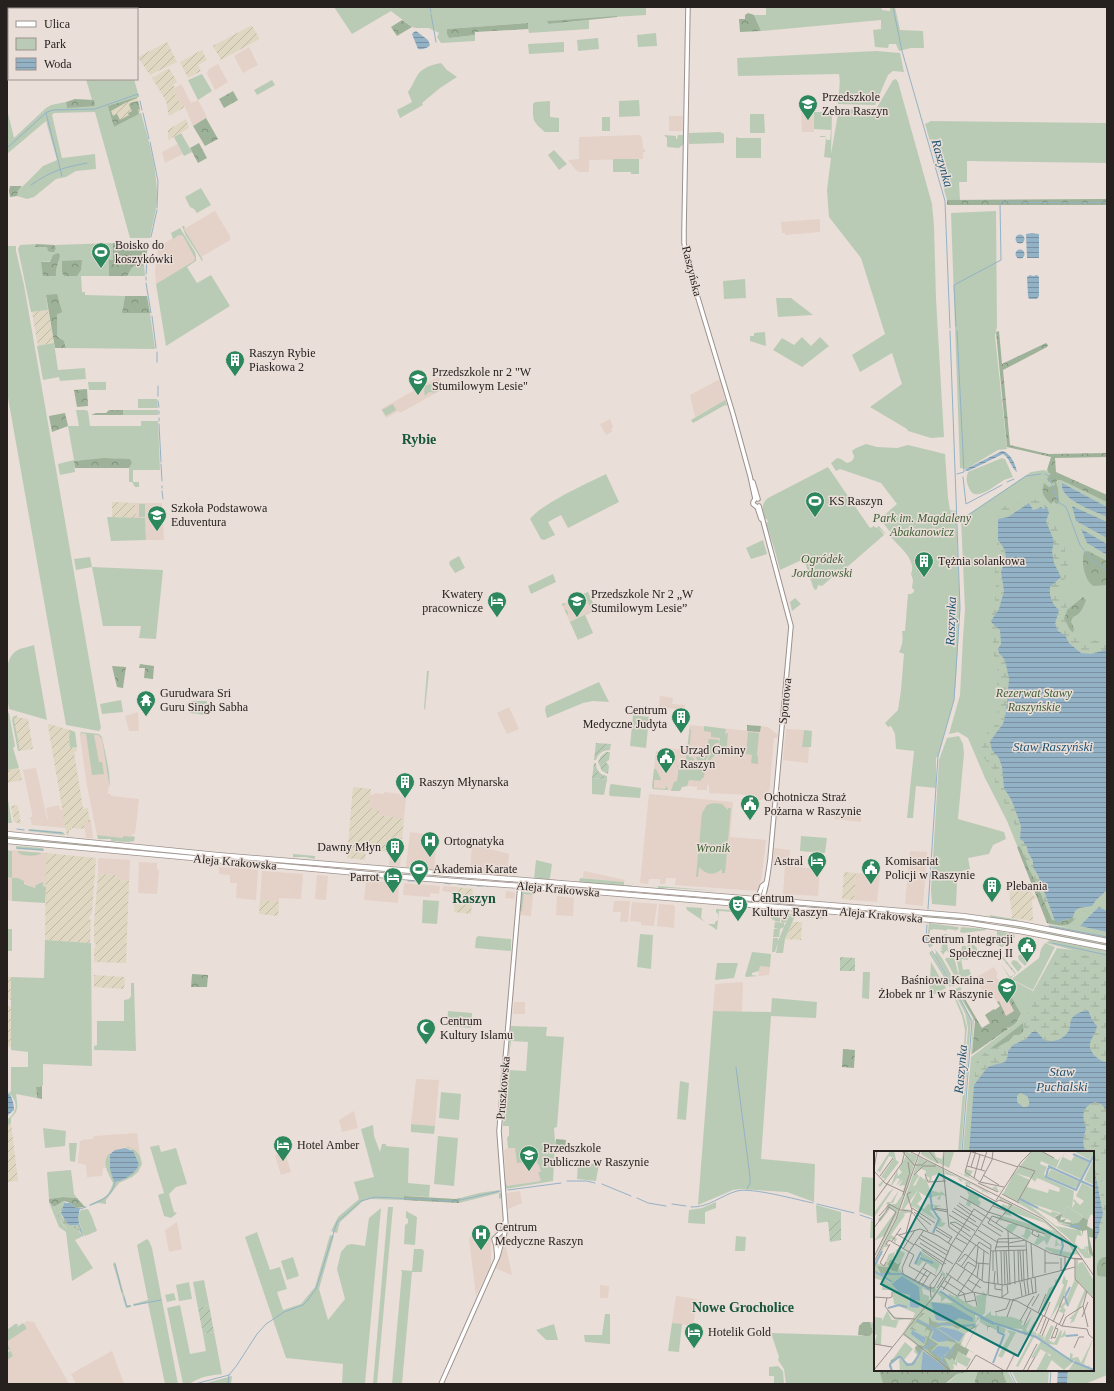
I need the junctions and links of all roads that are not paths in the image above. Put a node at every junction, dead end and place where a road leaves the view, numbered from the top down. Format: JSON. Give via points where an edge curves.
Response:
{"nodes":[{"id":1,"x":688,"y":7,"type":"edge"},
{"id":2,"x":756,"y":499,"type":"junction"},
{"id":3,"x":758,"y":507,"type":"junction"},
{"id":4,"x":7,"y":834,"type":"edge"},
{"id":5,"x":7,"y":842,"type":"edge"},
{"id":6,"x":520,"y":884,"type":"junction"},
{"id":7,"x":760,"y":899,"type":"junction"},
{"id":8,"x":757,"y":906,"type":"junction"},
{"id":9,"x":1107,"y":941,"type":"edge"},
{"id":10,"x":1107,"y":948,"type":"edge"},
{"id":11,"x":505,"y":1222,"type":"junction"},
{"id":12,"x":499,"y":1235,"type":"junction"},
{"id":13,"x":504,"y":1237,"type":"junction"},
{"id":14,"x":496,"y":1245,"type":"junction"},
{"id":15,"x":501,"y":1245,"type":"junction"},
{"id":16,"x":496,"y":1258,"type":"junction"},
{"id":17,"x":441,"y":1384,"type":"edge"}],
"edges":[{"from":1,"to":2,"type":"street","name":"Raszyńska","via":[[684,230],[686,254]]},
{"from":2,"to":3,"type":"street","via":[[760,502]]},
{"from":2,"to":3,"type":"street","via":[[752,503]]},
{"from":3,"to":7,"type":"street","name":"Sportowa","via":[[791,626],[771,847],[766,888]]},
{"from":4,"to":6,"type":"main road","name":"Aleja Krakowska"},
{"from":5,"to":6,"type":"main road","name":"Aleja Krakowska"},
{"from":6,"to":7,"type":"main road","name":"Aleja Krakowska"},
{"from":6,"to":8,"type":"main road","name":"Aleja Krakowska"},
{"from":6,"to":11,"type":"street","name":"Pruszkowska","via":[[499,1131]]},
{"from":7,"to":8,"type":"street","name":"Sportowa"},
{"from":7,"to":9,"type":"main road","name":"Aleja Krakowska","via":[[985,919]]},
{"from":8,"to":10,"type":"main road","name":"Aleja Krakowska","via":[[968,923]]},
{"from":11,"to":12,"type":"street","name":"Pruszkowska"},
{"from":11,"to":13,"type":"street","name":"Pruszkowska"},
{"from":12,"to":13,"type":"street"},
{"from":12,"to":14,"type":"street","via":[[494,1239]]},
{"from":13,"to":15,"type":"street"},
{"from":14,"to":15,"type":"street"},
{"from":14,"to":16,"type":"street"},
{"from":15,"to":16,"type":"street"},
{"from":16,"to":17,"type":"street"}]}
